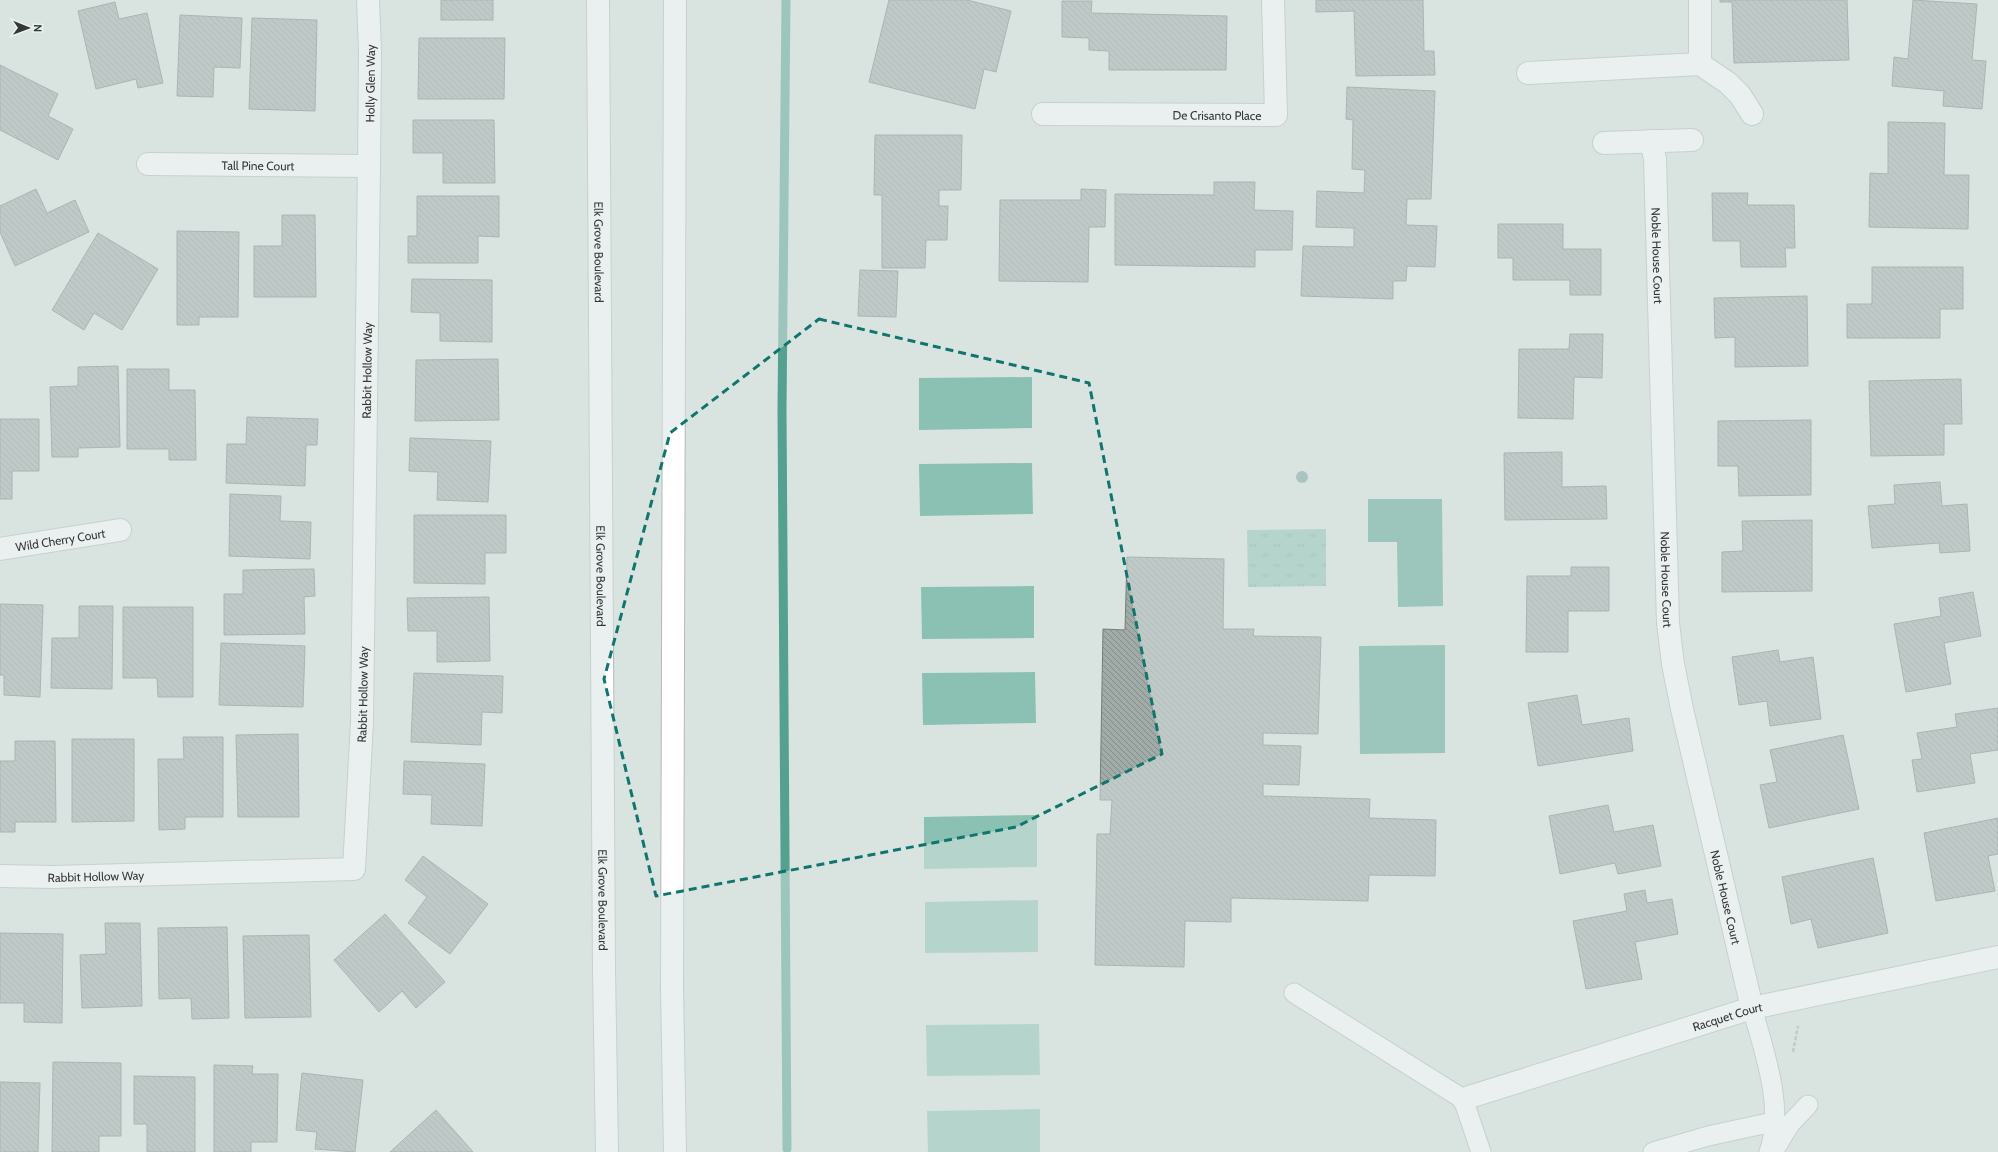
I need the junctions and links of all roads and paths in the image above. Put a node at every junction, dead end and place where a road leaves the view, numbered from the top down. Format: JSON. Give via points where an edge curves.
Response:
{"nodes":[{"id":1,"x":368,"y":0,"type":"edge"},
{"id":2,"x":598,"y":0,"type":"edge"},
{"id":3,"x":675,"y":0,"type":"edge"},
{"id":4,"x":1273,"y":0,"type":"edge"},
{"id":5,"x":1700,"y":0,"type":"edge"},
{"id":6,"x":1700,"y":64,"type":"junction"},
{"id":7,"x":1528,"y":73,"type":"dead end"},
{"id":8,"x":1043,"y":114,"type":"dead end"},
{"id":9,"x":1752,"y":114,"type":"dead end"},
{"id":10,"x":1692,"y":140,"type":"dead end"},
{"id":11,"x":1651,"y":141,"type":"junction"},
{"id":12,"x":1604,"y":143,"type":"dead end"},
{"id":13,"x":148,"y":164,"type":"dead end"},
{"id":14,"x":369,"y":166,"type":"junction"},
{"id":15,"x":120,"y":530,"type":"dead end"},
{"id":16,"x":0,"y":550,"type":"edge"},
{"id":17,"x":0,"y":876,"type":"edge"},
{"id":18,"x":1998,"y":957,"type":"edge"},
{"id":19,"x":1294,"y":993,"type":"dead end"},
{"id":20,"x":1752,"y":1008,"type":"junction"},
{"id":21,"x":1798,"y":1025,"type":"dead end"},
{"id":22,"x":1794,"y":1055,"type":"dead end"},
{"id":23,"x":1463,"y":1099,"type":"junction"},
{"id":24,"x":1808,"y":1105,"type":"dead end"},
{"id":25,"x":1773,"y":1122,"type":"junction"},
{"id":26,"x":607,"y":1152,"type":"edge"},
{"id":27,"x":675,"y":1152,"type":"edge"},
{"id":28,"x":1481,"y":1152,"type":"edge"},
{"id":29,"x":1653,"y":1152,"type":"edge"},
{"id":30,"x":1769,"y":1152,"type":"edge"},
{"id":31,"x":1773,"y":1152,"type":"edge"}],
"edges":[{"from":1,"to":14,"type":"street","name":"Holly Glen Way"},
{"from":2,"to":26,"type":"street","name":"Elk Grove Boulevard"},
{"from":3,"to":27,"type":"street","via":[[672,972]]},
{"from":4,"to":8,"type":"street","name":"De Crisanto Place","via":[[1276,115]]},
{"from":5,"to":6,"type":"street"},
{"from":6,"to":7,"type":"street"},
{"from":6,"to":9,"type":"street","via":[[1728,82]]},
{"from":10,"to":11,"type":"street"},
{"from":11,"to":12,"type":"street"},
{"from":11,"to":20,"type":"street","name":"Noble House Court","via":[[1655,166],[1668,623],[1682,709]]},
{"from":13,"to":14,"type":"street","name":"Tall Pine Court"},
{"from":14,"to":17,"type":"street","name":"Rabbit Hollow Way","via":[[362,722],[354,869],[52,877]]},
{"from":15,"to":16,"type":"street","name":"Wild Cherry Court"},
{"from":18,"to":20,"type":"street","name":"Racquet Court"},
{"from":19,"to":23,"type":"lane"},
{"from":20,"to":23,"type":"street","name":"Racquet Court"},
{"from":20,"to":25,"type":"lane","via":[[1773,1089]]},
{"from":21,"to":22,"type":"path"},
{"from":23,"to":28,"type":"lane"},
{"from":24,"to":31,"type":"lane","via":[[1790,1124]]},
{"from":25,"to":29,"type":"lane","via":[[1708,1136]]},
{"from":25,"to":30,"type":"lane","via":[[1774,1140]]}]}
